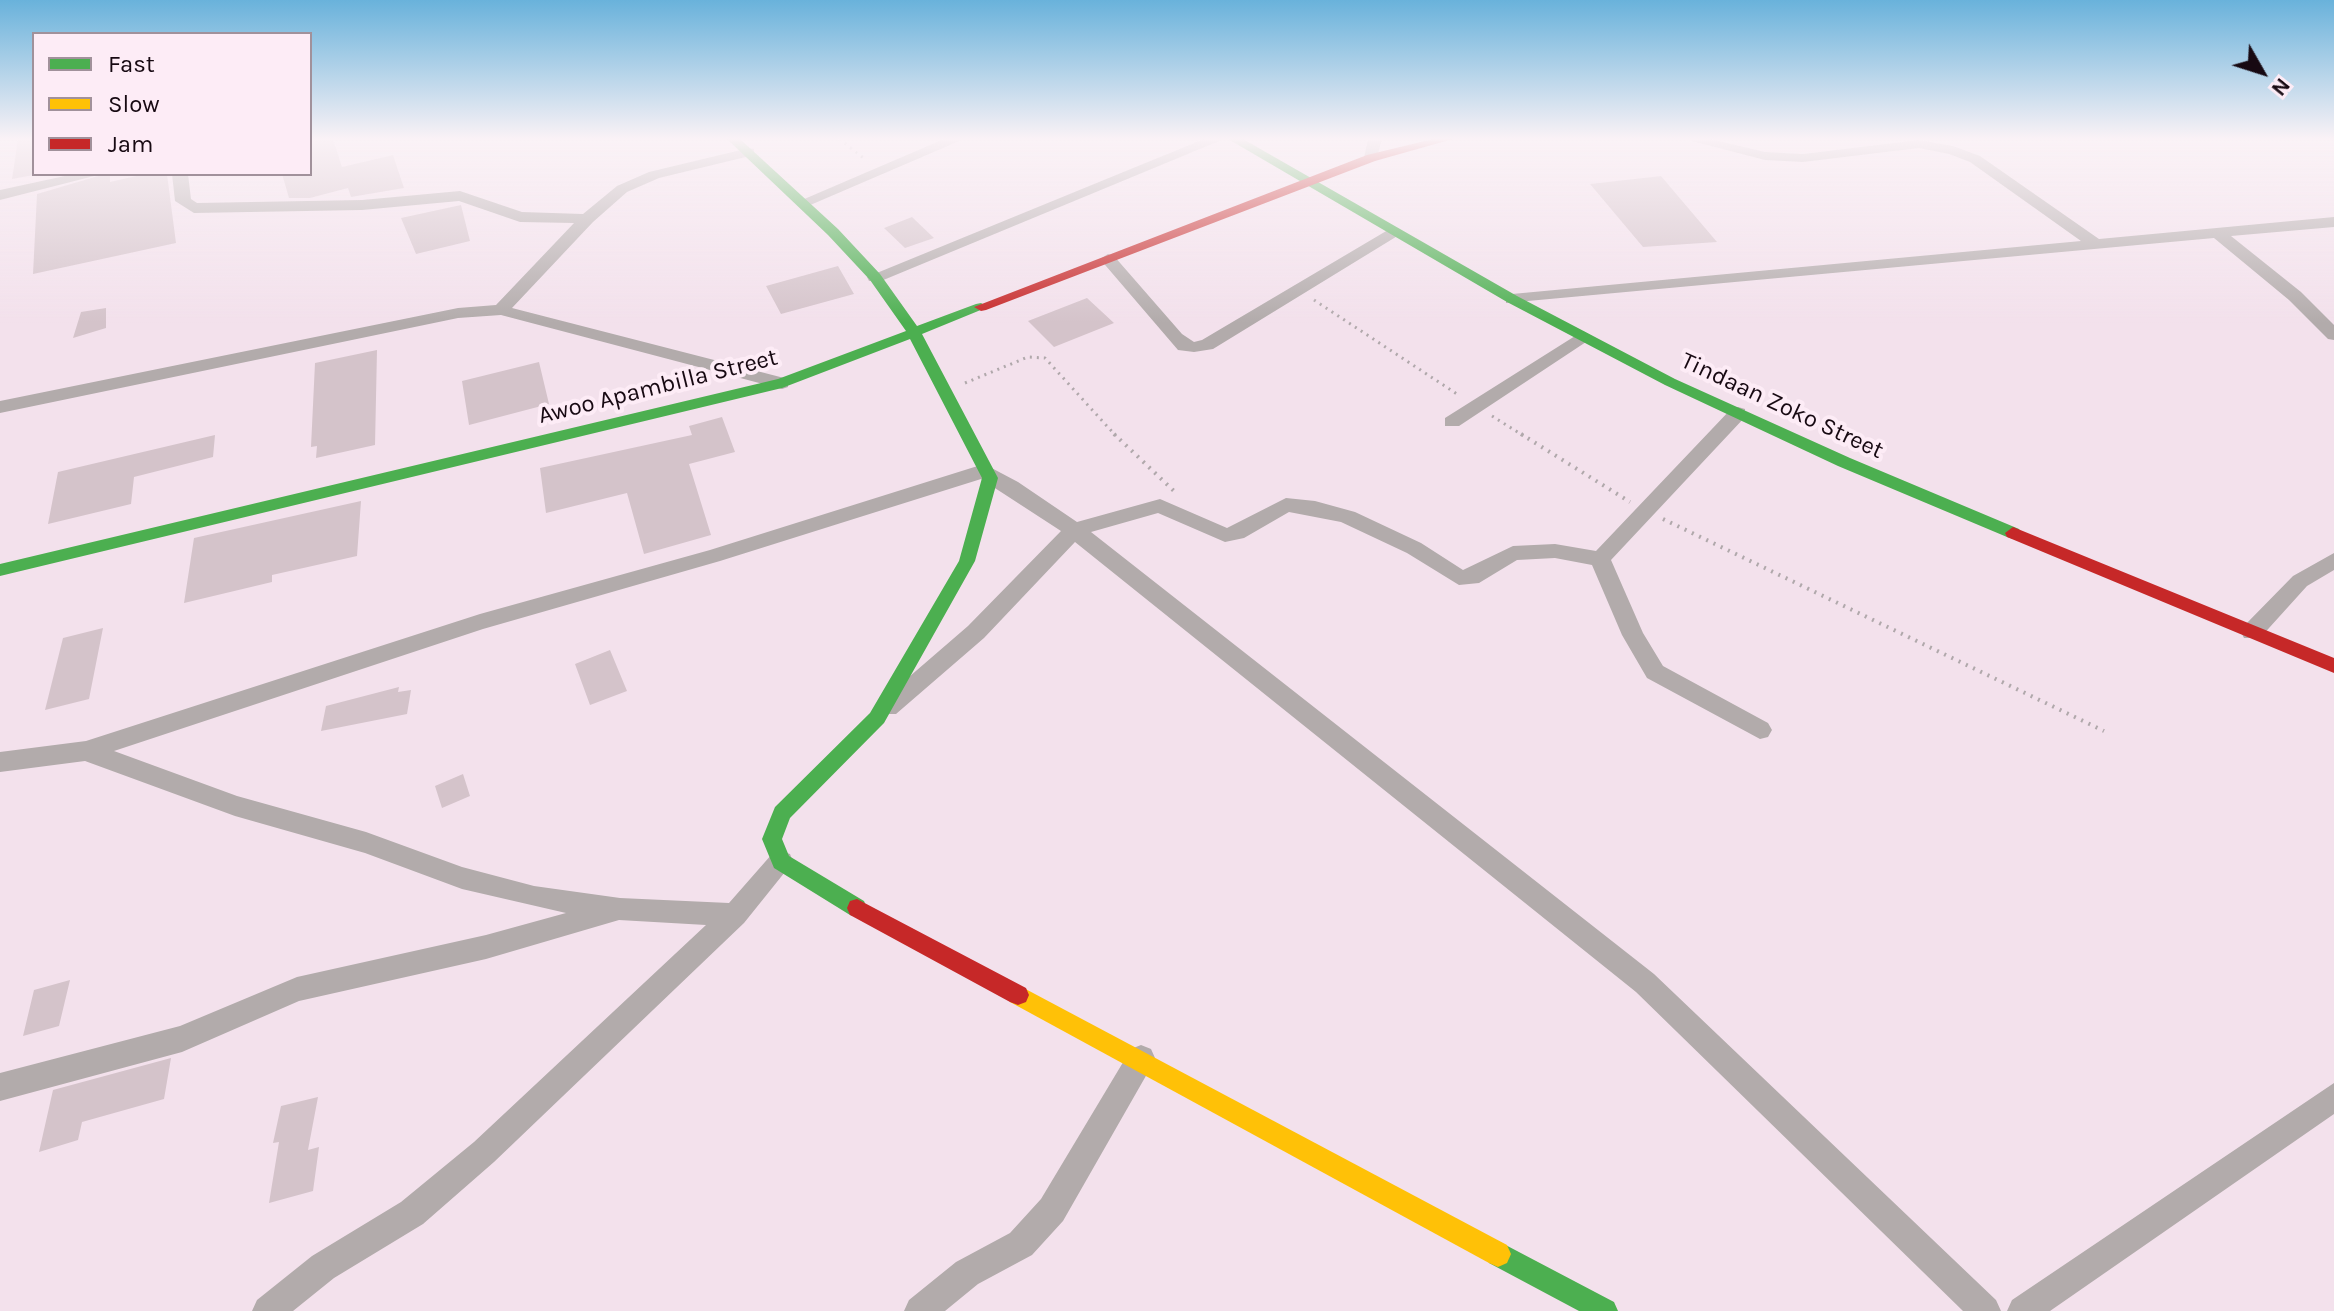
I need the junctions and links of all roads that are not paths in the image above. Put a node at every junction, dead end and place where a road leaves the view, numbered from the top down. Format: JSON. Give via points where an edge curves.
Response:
{"nodes":[{"id":1,"x":183,"y":200,"type":"edge"},
{"id":2,"x":414,"y":200,"type":"edge"},
{"id":3,"x":472,"y":200,"type":"edge"},
{"id":4,"x":609,"y":200,"type":"edge"},
{"id":5,"x":800,"y":200,"type":"edge"},
{"id":6,"x":810,"y":200,"type":"edge"},
{"id":7,"x":1071,"y":200,"type":"edge"},
{"id":8,"x":1261,"y":200,"type":"edge"},
{"id":9,"x":1337,"y":200,"type":"edge"},
{"id":10,"x":2033,"y":200,"type":"edge"},
{"id":11,"x":803,"y":203,"type":"junction"},
{"id":12,"x":587,"y":219,"type":"junction"},
{"id":13,"x":2334,"y":222,"type":"edge"},
{"id":14,"x":2215,"y":231,"type":"junction"},
{"id":15,"x":1393,"y":232,"type":"junction"},
{"id":16,"x":2094,"y":243,"type":"junction"},
{"id":17,"x":1108,"y":259,"type":"junction"},
{"id":18,"x":875,"y":277,"type":"junction"},
{"id":19,"x":1512,"y":299,"type":"junction"},
{"id":20,"x":501,"y":310,"type":"junction"},
{"id":21,"x":914,"y":332,"type":"junction"},
{"id":22,"x":2334,"y":335,"type":"edge"},
{"id":23,"x":1583,"y":336,"type":"junction"},
{"id":24,"x":782,"y":383,"type":"junction"},
{"id":25,"x":0,"y":407,"type":"edge"},
{"id":26,"x":1738,"y":413,"type":"junction"},
{"id":27,"x":1452,"y":422,"type":"dead end"},
{"id":28,"x":987,"y":474,"type":"junction"},
{"id":29,"x":1074,"y":530,"type":"junction"},
{"id":30,"x":1600,"y":559,"type":"junction"},
{"id":31,"x":2334,"y":560,"type":"edge"},
{"id":32,"x":0,"y":570,"type":"edge"},
{"id":33,"x":2252,"y":632,"type":"junction"},
{"id":34,"x":2334,"y":666,"type":"edge"},
{"id":35,"x":877,"y":718,"type":"junction"},
{"id":36,"x":1760,"y":730,"type":"dead end"},
{"id":37,"x":86,"y":751,"type":"junction"},
{"id":38,"x":0,"y":762,"type":"edge"},
{"id":39,"x":781,"y":862,"type":"junction"},
{"id":40,"x":620,"y":909,"type":"junction"},
{"id":41,"x":735,"y":915,"type":"junction"},
{"id":42,"x":1141,"y":1058,"type":"junction"},
{"id":43,"x":0,"y":1087,"type":"edge"},
{"id":44,"x":2334,"y":1097,"type":"edge"},
{"id":45,"x":268,"y":1311,"type":"edge"},
{"id":46,"x":920,"y":1311,"type":"edge"},
{"id":47,"x":1605,"y":1311,"type":"edge"},
{"id":48,"x":1985,"y":1311,"type":"edge"},
{"id":49,"x":2023,"y":1311,"type":"edge"}],
"edges":[{"from":1,"to":2,"type":"street","via":[[194,208]]},
{"from":3,"to":12,"type":"street","via":[[520,217]]},
{"from":4,"to":12,"type":"street"},
{"from":5,"to":11,"type":"street"},
{"from":6,"to":11,"type":"street"},
{"from":7,"to":18,"type":"street"},
{"from":8,"to":17,"type":"street","name":"Awoo Apambilla Street"},
{"from":9,"to":15,"type":"street","name":"Tindaan Zoko Street"},
{"from":10,"to":16,"type":"street"},
{"from":11,"to":18,"type":"street"},
{"from":12,"to":20,"type":"street"},
{"from":13,"to":14,"type":"street"},
{"from":14,"to":16,"type":"street"},
{"from":14,"to":22,"type":"street"},
{"from":15,"to":17,"type":"street","via":[[1207,345],[1184,346]]},
{"from":15,"to":19,"type":"street","name":"Tindaan Zoko Street"},
{"from":16,"to":19,"type":"street"},
{"from":17,"to":21,"type":"street","name":"Awoo Apambilla Street"},
{"from":18,"to":21,"type":"street"},
{"from":19,"to":23,"type":"street","name":"Tindaan Zoko Street"},
{"from":20,"to":24,"type":"street"},
{"from":20,"to":25,"type":"street","via":[[427,319]]},
{"from":21,"to":24,"type":"street","name":"Awoo Apambilla Street"},
{"from":21,"to":28,"type":"street"},
{"from":23,"to":26,"type":"street","name":"Tindaan Zoko Street"},
{"from":23,"to":27,"type":"street"},
{"from":24,"to":32,"type":"street","name":"Awoo Apambilla Street"},
{"from":26,"to":30,"type":"street"},
{"from":26,"to":33,"type":"street","name":"Tindaan Zoko Street"},
{"from":28,"to":29,"type":"street"},
{"from":28,"to":35,"type":"street","via":[[980,523],[967,561]]},
{"from":28,"to":37,"type":"street","via":[[480,622]]},
{"from":29,"to":30,"type":"street","via":[[1160,506],[1225,535],[1286,505],[1348,517],[1414,548],[1459,577],[1472,578],[1513,553],[1555,551]]},
{"from":29,"to":35,"type":"street","via":[[976,632]]},
{"from":29,"to":48,"type":"street","via":[[1645,983]]},
{"from":30,"to":36,"type":"street","via":[[1655,672]]},
{"from":31,"to":33,"type":"street","via":[[2300,581]]},
{"from":33,"to":34,"type":"street","name":"Tindaan Zoko Street"},
{"from":35,"to":39,"type":"street","via":[[782,813],[772,839]]},
{"from":37,"to":38,"type":"street"},
{"from":37,"to":40,"type":"street","via":[[235,806],[366,843],[462,878],[534,897]]},
{"from":39,"to":41,"type":"street"},
{"from":39,"to":42,"type":"street"},
{"from":40,"to":41,"type":"street"},
{"from":40,"to":43,"type":"street","via":[[486,947],[297,989],[182,1039]]},
{"from":41,"to":45,"type":"street","via":[[537,1104],[424,1203],[323,1267]]},
{"from":42,"to":46,"type":"street","via":[[1052,1210],[1021,1244],[967,1273]]},
{"from":42,"to":47,"type":"street"},
{"from":44,"to":49,"type":"street"}]}
